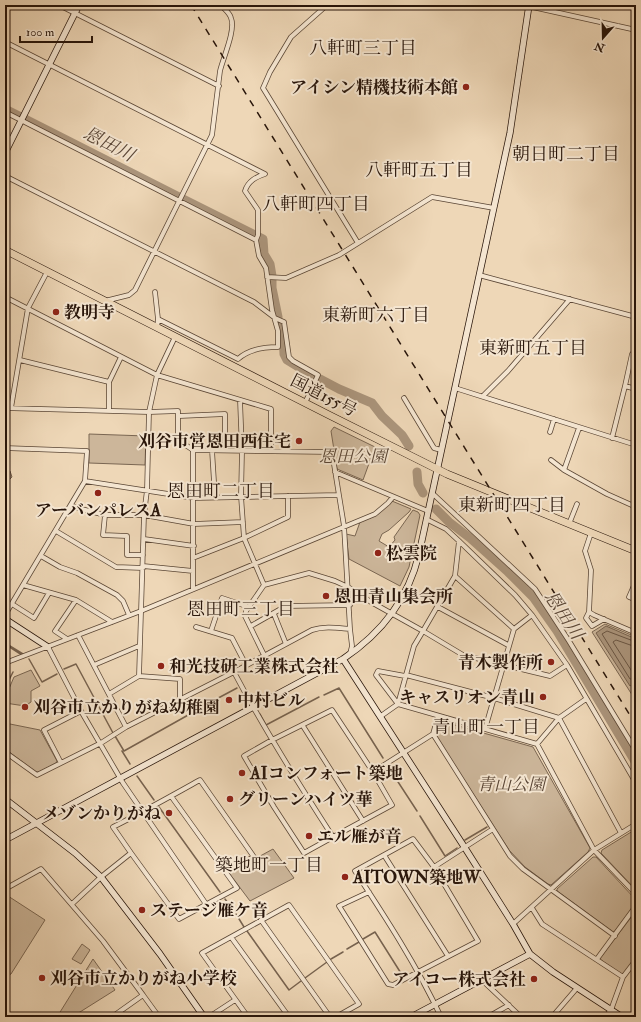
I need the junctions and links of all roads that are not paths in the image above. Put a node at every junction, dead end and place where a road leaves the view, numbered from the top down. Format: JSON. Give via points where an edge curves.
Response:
{"nodes":[{"id":1,"x":59,"y":5,"type":"edge"},
{"id":2,"x":79,"y":5,"type":"edge"},
{"id":3,"x":221,"y":5,"type":"edge"},
{"id":4,"x":327,"y":5,"type":"edge"},
{"id":5,"x":529,"y":6,"type":"edge"},
{"id":6,"x":76,"y":13,"type":"junction"},
{"id":7,"x":636,"y":30,"type":"edge"},
{"id":8,"x":5,"y":42,"type":"edge"},
{"id":9,"x":50,"y":65,"type":"junction"},
{"id":10,"x":219,"y":86,"type":"junction"},
{"id":11,"x":5,"y":112,"type":"edge"},
{"id":12,"x":22,"y":120,"type":"junction"},
{"id":13,"x":207,"y":145,"type":"junction"},
{"id":14,"x":5,"y":153,"type":"edge"},
{"id":15,"x":5,"y":176,"type":"edge"},
{"id":16,"x":179,"y":200,"type":"junction"},
{"id":17,"x":494,"y":208,"type":"junction"},
{"id":18,"x":257,"y":238,"type":"junction"},
{"id":19,"x":358,"y":243,"type":"junction"},
{"id":20,"x":5,"y":250,"type":"edge"},
{"id":21,"x":154,"y":251,"type":"junction"},
{"id":22,"x":47,"y":272,"type":"junction"},
{"id":23,"x":479,"y":276,"type":"junction"},
{"id":24,"x":267,"y":277,"type":"junction"},
{"id":25,"x":155,"y":292,"type":"dead end"},
{"id":26,"x":5,"y":297,"type":"edge"},
{"id":27,"x":570,"y":299,"type":"junction"},
{"id":28,"x":105,"y":301,"type":"junction"},
{"id":29,"x":28,"y":308,"type":"junction"},
{"id":30,"x":636,"y":317,"type":"edge"},
{"id":31,"x":275,"y":318,"type":"junction"},
{"id":32,"x":158,"y":319,"type":"junction"},
{"id":33,"x":157,"y":328,"type":"junction"},
{"id":34,"x":175,"y":337,"type":"junction"},
{"id":35,"x":636,"y":355,"type":"edge"},
{"id":36,"x":121,"y":357,"type":"junction"},
{"id":37,"x":20,"y":360,"type":"junction"},
{"id":38,"x":157,"y":375,"type":"junction"},
{"id":39,"x":109,"y":382,"type":"junction"},
{"id":40,"x":625,"y":386,"type":"junction"},
{"id":41,"x":455,"y":388,"type":"junction"},
{"id":42,"x":636,"y":389,"type":"edge"},
{"id":43,"x":483,"y":396,"type":"junction"},
{"id":44,"x":404,"y":398,"type":"dead end"},
{"id":45,"x":240,"y":400,"type":"junction"},
{"id":46,"x":305,"y":403,"type":"junction"},
{"id":47,"x":5,"y":408,"type":"edge"},
{"id":48,"x":11,"y":408,"type":"junction"},
{"id":49,"x":109,"y":412,"type":"junction"},
{"id":50,"x":149,"y":412,"type":"junction"},
{"id":51,"x":179,"y":416,"type":"junction"},
{"id":52,"x":554,"y":419,"type":"junction"},
{"id":53,"x":579,"y":428,"type":"junction"},
{"id":54,"x":550,"y":432,"type":"dead end"},
{"id":55,"x":612,"y":438,"type":"junction"},
{"id":56,"x":636,"y":445,"type":"edge"},
{"id":57,"x":5,"y":448,"type":"edge"},
{"id":58,"x":193,"y":450,"type":"junction"},
{"id":59,"x":212,"y":450,"type":"junction"},
{"id":60,"x":225,"y":450,"type":"junction"},
{"id":61,"x":271,"y":450,"type":"junction"},
{"id":62,"x":441,"y":450,"type":"junction"},
{"id":63,"x":242,"y":451,"type":"junction"},
{"id":64,"x":551,"y":460,"type":"dead end"},
{"id":65,"x":437,"y":469,"type":"junction"},
{"id":66,"x":564,"y":470,"type":"junction"},
{"id":67,"x":335,"y":472,"type":"junction"},
{"id":68,"x":85,"y":481,"type":"junction"},
{"id":69,"x":147,"y":490,"type":"junction"},
{"id":70,"x":432,"y":493,"type":"junction"},
{"id":71,"x":339,"y":495,"type":"junction"},
{"id":72,"x":241,"y":496,"type":"junction"},
{"id":73,"x":288,"y":496,"type":"junction"},
{"id":74,"x":393,"y":497,"type":"junction"},
{"id":75,"x":194,"y":498,"type":"junction"},
{"id":76,"x":215,"y":498,"type":"junction"},
{"id":77,"x":577,"y":504,"type":"dead end"},
{"id":78,"x":70,"y":506,"type":"junction"},
{"id":79,"x":636,"y":507,"type":"edge"},
{"id":80,"x":428,"y":511,"type":"junction"},
{"id":81,"x":104,"y":515,"type":"junction"},
{"id":82,"x":144,"y":515,"type":"junction"},
{"id":83,"x":426,"y":519,"type":"junction"},
{"id":84,"x":243,"y":522,"type":"junction"},
{"id":85,"x":194,"y":524,"type":"junction"},
{"id":86,"x":569,"y":524,"type":"junction"},
{"id":87,"x":344,"y":526,"type":"junction"},
{"id":88,"x":56,"y":531,"type":"junction"},
{"id":89,"x":591,"y":533,"type":"junction"},
{"id":90,"x":244,"y":538,"type":"junction"},
{"id":91,"x":144,"y":539,"type":"junction"},
{"id":92,"x":459,"y":541,"type":"junction"},
{"id":93,"x":194,"y":546,"type":"junction"},
{"id":94,"x":636,"y":551,"type":"edge"},
{"id":95,"x":143,"y":555,"type":"junction"},
{"id":96,"x":41,"y":556,"type":"junction"},
{"id":97,"x":193,"y":558,"type":"junction"},
{"id":98,"x":255,"y":563,"type":"junction"},
{"id":99,"x":143,"y":567,"type":"junction"},
{"id":100,"x":193,"y":571,"type":"junction"},
{"id":101,"x":454,"y":576,"type":"junction"},
{"id":102,"x":636,"y":581,"type":"edge"},
{"id":103,"x":23,"y":585,"type":"junction"},
{"id":104,"x":264,"y":585,"type":"junction"},
{"id":105,"x":348,"y":587,"type":"junction"},
{"id":106,"x":193,"y":589,"type":"junction"},
{"id":107,"x":49,"y":593,"type":"junction"},
{"id":108,"x":76,"y":600,"type":"junction"},
{"id":109,"x":636,"y":600,"type":"edge"},
{"id":110,"x":12,"y":604,"type":"junction"},
{"id":111,"x":350,"y":605,"type":"junction"},
{"id":112,"x":249,"y":607,"type":"junction"},
{"id":113,"x":438,"y":607,"type":"junction"},
{"id":114,"x":141,"y":611,"type":"junction"},
{"id":115,"x":589,"y":612,"type":"junction"},
{"id":116,"x":392,"y":613,"type":"junction"},
{"id":117,"x":274,"y":614,"type":"junction"},
{"id":118,"x":5,"y":615,"type":"edge"},
{"id":119,"x":129,"y":615,"type":"junction"},
{"id":120,"x":532,"y":615,"type":"junction"},
{"id":121,"x":5,"y":619,"type":"edge"},
{"id":122,"x":604,"y":619,"type":"junction"},
{"id":123,"x":112,"y":622,"type":"junction"},
{"id":124,"x":251,"y":626,"type":"junction"},
{"id":125,"x":196,"y":627,"type":"dead end"},
{"id":126,"x":514,"y":628,"type":"junction"},
{"id":127,"x":350,"y":629,"type":"junction"},
{"id":128,"x":211,"y":631,"type":"junction"},
{"id":129,"x":423,"y":631,"type":"junction"},
{"id":130,"x":636,"y":633,"type":"edge"},
{"id":131,"x":78,"y":635,"type":"junction"},
{"id":132,"x":67,"y":640,"type":"junction"},
{"id":133,"x":286,"y":644,"type":"junction"},
{"id":134,"x":508,"y":645,"type":"junction"},
{"id":135,"x":139,"y":646,"type":"junction"},
{"id":136,"x":48,"y":648,"type":"junction"},
{"id":137,"x":350,"y":654,"type":"junction"},
{"id":138,"x":264,"y":655,"type":"junction"},
{"id":139,"x":343,"y":659,"type":"junction"},
{"id":140,"x":5,"y":663,"type":"edge"},
{"id":141,"x":94,"y":665,"type":"junction"},
{"id":142,"x":246,"y":665,"type":"junction"},
{"id":143,"x":503,"y":665,"type":"junction"},
{"id":144,"x":567,"y":665,"type":"junction"},
{"id":145,"x":234,"y":672,"type":"junction"},
{"id":146,"x":406,"y":675,"type":"junction"},
{"id":147,"x":139,"y":676,"type":"junction"},
{"id":148,"x":110,"y":694,"type":"junction"},
{"id":149,"x":494,"y":698,"type":"junction"},
{"id":150,"x":586,"y":698,"type":"junction"},
{"id":151,"x":180,"y":699,"type":"junction"},
{"id":152,"x":398,"y":704,"type":"junction"},
{"id":153,"x":254,"y":707,"type":"junction"},
{"id":154,"x":81,"y":711,"type":"junction"},
{"id":155,"x":381,"y":716,"type":"junction"},
{"id":156,"x":438,"y":716,"type":"junction"},
{"id":157,"x":559,"y":718,"type":"junction"},
{"id":158,"x":302,"y":726,"type":"junction"},
{"id":159,"x":126,"y":727,"type":"junction"},
{"id":160,"x":485,"y":729,"type":"junction"},
{"id":161,"x":433,"y":734,"type":"junction"},
{"id":162,"x":272,"y":740,"type":"junction"},
{"id":163,"x":101,"y":743,"type":"junction"},
{"id":164,"x":537,"y":744,"type":"junction"},
{"id":165,"x":636,"y":751,"type":"edge"},
{"id":166,"x":5,"y":752,"type":"edge"},
{"id":167,"x":404,"y":752,"type":"junction"},
{"id":168,"x":61,"y":763,"type":"junction"},
{"id":169,"x":373,"y":772,"type":"junction"},
{"id":170,"x":121,"y":779,"type":"junction"},
{"id":171,"x":636,"y":783,"type":"edge"},
{"id":172,"x":171,"y":796,"type":"junction"},
{"id":173,"x":5,"y":799,"type":"edge"},
{"id":174,"x":144,"y":812,"type":"junction"},
{"id":175,"x":363,"y":821,"type":"junction"},
{"id":176,"x":38,"y":823,"type":"junction"},
{"id":177,"x":636,"y":824,"type":"edge"},
{"id":178,"x":493,"y":829,"type":"junction"},
{"id":179,"x":621,"y":833,"type":"junction"},
{"id":180,"x":333,"y":837,"type":"junction"},
{"id":181,"x":5,"y":840,"type":"edge"},
{"id":182,"x":465,"y":848,"type":"junction"},
{"id":183,"x":594,"y":850,"type":"junction"},
{"id":184,"x":131,"y":853,"type":"junction"},
{"id":185,"x":384,"y":855,"type":"junction"},
{"id":186,"x":434,"y":867,"type":"junction"},
{"id":187,"x":226,"y":872,"type":"junction"},
{"id":188,"x":101,"y":877,"type":"junction"},
{"id":189,"x":5,"y":889,"type":"edge"},
{"id":190,"x":552,"y":889,"type":"junction"},
{"id":191,"x":369,"y":892,"type":"junction"},
{"id":192,"x":636,"y":894,"type":"edge"},
{"id":193,"x":72,"y":904,"type":"junction"},
{"id":194,"x":206,"y":904,"type":"junction"},
{"id":195,"x":636,"y":906,"type":"edge"},
{"id":196,"x":532,"y":908,"type":"junction"},
{"id":197,"x":261,"y":920,"type":"junction"},
{"id":198,"x":513,"y":924,"type":"junction"},
{"id":199,"x":231,"y":936,"type":"junction"},
{"id":200,"x":615,"y":936,"type":"junction"},
{"id":201,"x":530,"y":954,"type":"junction"},
{"id":202,"x":448,"y":956,"type":"junction"},
{"id":203,"x":597,"y":959,"type":"junction"},
{"id":204,"x":636,"y":960,"type":"edge"},
{"id":205,"x":419,"y":972,"type":"junction"},
{"id":206,"x":623,"y":977,"type":"junction"},
{"id":207,"x":482,"y":980,"type":"junction"},
{"id":208,"x":577,"y":988,"type":"junction"},
{"id":209,"x":143,"y":995,"type":"junction"},
{"id":210,"x":235,"y":1000,"type":"junction"},
{"id":211,"x":435,"y":1004,"type":"junction"},
{"id":212,"x":509,"y":1005,"type":"junction"},
{"id":213,"x":611,"y":1010,"type":"junction"},
{"id":214,"x":113,"y":1017,"type":"edge"},
{"id":215,"x":159,"y":1017,"type":"edge"},
{"id":216,"x":204,"y":1017,"type":"edge"},
{"id":217,"x":209,"y":1017,"type":"edge"},
{"id":218,"x":248,"y":1017,"type":"edge"},
{"id":219,"x":289,"y":1017,"type":"edge"},
{"id":220,"x":330,"y":1017,"type":"edge"},
{"id":221,"x":336,"y":1017,"type":"edge"},
{"id":222,"x":411,"y":1017,"type":"edge"},
{"id":223,"x":441,"y":1017,"type":"edge"},
{"id":224,"x":488,"y":1017,"type":"edge"},
{"id":225,"x":521,"y":1017,"type":"edge"},
{"id":226,"x":552,"y":1017,"type":"edge"},
{"id":227,"x":605,"y":1017,"type":"edge"},
{"id":228,"x":622,"y":1017,"type":"edge"}],
"edges":[{"from":1,"to":6,"type":"street"},
{"from":2,"to":6,"type":"street"},
{"from":3,"to":10,"type":"street","via":[[231,18],[232,25],[222,62]]},
{"from":4,"to":19,"type":"street","via":[[291,37],[263,88]]},
{"from":5,"to":7,"type":"street"},
{"from":5,"to":17,"type":"street","via":[[510,133]]},
{"from":6,"to":9,"type":"street"},
{"from":6,"to":10,"type":"street"},
{"from":8,"to":9,"type":"street"},
{"from":9,"to":12,"type":"street"},
{"from":9,"to":13,"type":"street"},
{"from":10,"to":13,"type":"street","via":[[212,135]]},
{"from":11,"to":12,"type":"street"},
{"from":12,"to":14,"type":"street"},
{"from":12,"to":16,"type":"street"},
{"from":13,"to":16,"type":"street"},
{"from":13,"to":18,"type":"street","via":[[265,174],[250,181],[245,191],[258,210]]},
{"from":15,"to":21,"type":"street"},
{"from":16,"to":18,"type":"street"},
{"from":16,"to":21,"type":"street"},
{"from":17,"to":19,"type":"street","via":[[432,197]]},
{"from":17,"to":23,"type":"street"},
{"from":18,"to":24,"type":"street","via":[[259,256],[266,268]]},
{"from":19,"to":24,"type":"street","via":[[339,255],[286,278]]},
{"from":20,"to":22,"type":"highway","name":"国道155号"},
{"from":21,"to":28,"type":"street","via":[[133,293]]},
{"from":21,"to":31,"type":"street","via":[[254,302]]},
{"from":22,"to":28,"type":"highway","name":"国道155号"},
{"from":22,"to":29,"type":"street"},
{"from":23,"to":27,"type":"street"},
{"from":23,"to":41,"type":"street"},
{"from":24,"to":31,"type":"street"},
{"from":25,"to":32,"type":"street"},
{"from":26,"to":29,"type":"street"},
{"from":27,"to":30,"type":"street"},
{"from":27,"to":43,"type":"street"},
{"from":28,"to":33,"type":"highway","name":"国道155号"},
{"from":29,"to":36,"type":"street"},
{"from":29,"to":37,"type":"street"},
{"from":31,"to":32,"type":"street","via":[[278,347],[251,351],[238,359]]},
{"from":31,"to":46,"type":"street","via":[[284,322],[289,357],[318,375]]},
{"from":32,"to":33,"type":"street"},
{"from":33,"to":34,"type":"highway","name":"国道155号"},
{"from":34,"to":38,"type":"street"},
{"from":34,"to":46,"type":"highway","name":"国道155号"},
{"from":35,"to":40,"type":"street","via":[[632,354]]},
{"from":36,"to":38,"type":"street"},
{"from":36,"to":39,"type":"street"},
{"from":37,"to":39,"type":"street"},
{"from":37,"to":48,"type":"street"},
{"from":38,"to":45,"type":"street"},
{"from":38,"to":50,"type":"street"},
{"from":39,"to":49,"type":"street"},
{"from":40,"to":42,"type":"street"},
{"from":40,"to":55,"type":"street"},
{"from":41,"to":43,"type":"street"},
{"from":41,"to":62,"type":"street"},
{"from":43,"to":52,"type":"street"},
{"from":44,"to":62,"type":"street","via":[[434,448]]},
{"from":45,"to":61,"type":"street","via":[[271,409]]},
{"from":45,"to":63,"type":"street"},
{"from":46,"to":65,"type":"highway","name":"国道155号"},
{"from":47,"to":48,"type":"street"},
{"from":48,"to":49,"type":"street"},
{"from":49,"to":50,"type":"street"},
{"from":50,"to":51,"type":"street","via":[[178,411]]},
{"from":50,"to":69,"type":"street"},
{"from":51,"to":58,"type":"street","via":[[178,440]]},
{"from":51,"to":60,"type":"street","via":[[224,414]]},
{"from":52,"to":53,"type":"street"},
{"from":52,"to":54,"type":"street"},
{"from":53,"to":55,"type":"street"},
{"from":53,"to":66,"type":"street"},
{"from":55,"to":56,"type":"street"},
{"from":57,"to":68,"type":"street","via":[[86,451]]},
{"from":58,"to":59,"type":"street"},
{"from":58,"to":75,"type":"street"},
{"from":59,"to":60,"type":"street"},
{"from":59,"to":76,"type":"street"},
{"from":60,"to":63,"type":"street"},
{"from":61,"to":63,"type":"street"},
{"from":61,"to":67,"type":"street","via":[[332,452]]},
{"from":62,"to":65,"type":"street"},
{"from":63,"to":72,"type":"street"},
{"from":64,"to":66,"type":"street"},
{"from":65,"to":70,"type":"street"},
{"from":65,"to":86,"type":"highway","name":"国道155号"},
{"from":66,"to":79,"type":"street"},
{"from":67,"to":71,"type":"street"},
{"from":67,"to":74,"type":"street"},
{"from":68,"to":69,"type":"street"},
{"from":68,"to":78,"type":"street"},
{"from":69,"to":75,"type":"street"},
{"from":69,"to":82,"type":"street"},
{"from":70,"to":80,"type":"street"},
{"from":70,"to":165,"type":"street","via":[[535,589]]},
{"from":71,"to":73,"type":"street"},
{"from":71,"to":87,"type":"street"},
{"from":72,"to":73,"type":"street"},
{"from":72,"to":76,"type":"street"},
{"from":72,"to":84,"type":"street"},
{"from":73,"to":90,"type":"street","via":[[288,517]]},
{"from":74,"to":80,"type":"street"},
{"from":74,"to":87,"type":"street","via":[[376,514]]},
{"from":75,"to":76,"type":"street"},
{"from":75,"to":85,"type":"street"},
{"from":77,"to":86,"type":"street"},
{"from":78,"to":81,"type":"street"},
{"from":78,"to":88,"type":"street"},
{"from":80,"to":83,"type":"street"},
{"from":81,"to":82,"type":"street"},
{"from":81,"to":95,"type":"street","via":[[103,535],[127,536],[128,554]]},
{"from":82,"to":85,"type":"street"},
{"from":82,"to":91,"type":"street"},
{"from":83,"to":92,"type":"street","via":[[446,529]]},
{"from":83,"to":116,"type":"street","via":[[413,572]]},
{"from":84,"to":85,"type":"street"},
{"from":84,"to":90,"type":"street"},
{"from":85,"to":93,"type":"street"},
{"from":86,"to":89,"type":"highway","name":"国道155号"},
{"from":87,"to":98,"type":"street"},
{"from":87,"to":105,"type":"street"},
{"from":88,"to":96,"type":"street"},
{"from":88,"to":99,"type":"street","via":[[116,567]]},
{"from":89,"to":94,"type":"highway","name":"国道155号"},
{"from":89,"to":115,"type":"street","via":[[585,551],[591,570]]},
{"from":90,"to":97,"type":"street"},
{"from":90,"to":98,"type":"street"},
{"from":91,"to":93,"type":"street"},
{"from":91,"to":95,"type":"street"},
{"from":92,"to":101,"type":"street"},
{"from":92,"to":120,"type":"street"},
{"from":93,"to":97,"type":"street"},
{"from":95,"to":99,"type":"street"},
{"from":96,"to":103,"type":"street"},
{"from":96,"to":119,"type":"street","via":[[117,595],[123,601]]},
{"from":97,"to":100,"type":"street"},
{"from":98,"to":104,"type":"street"},
{"from":98,"to":106,"type":"street"},
{"from":99,"to":100,"type":"street"},
{"from":99,"to":114,"type":"street"},
{"from":100,"to":106,"type":"street"},
{"from":101,"to":113,"type":"street"},
{"from":101,"to":126,"type":"street"},
{"from":102,"to":109,"type":"street","via":[[630,597]]},
{"from":103,"to":107,"type":"street"},
{"from":103,"to":110,"type":"street"},
{"from":104,"to":105,"type":"street","via":[[309,573]]},
{"from":104,"to":112,"type":"street"},
{"from":105,"to":111,"type":"street"},
{"from":105,"to":116,"type":"street"},
{"from":106,"to":114,"type":"street"},
{"from":107,"to":108,"type":"street"},
{"from":107,"to":110,"type":"street","via":[[34,618]]},
{"from":108,"to":123,"type":"street"},
{"from":108,"to":132,"type":"street","via":[[55,631]]},
{"from":110,"to":118,"type":"street"},
{"from":111,"to":117,"type":"street","via":[[286,606]]},
{"from":111,"to":127,"type":"street"},
{"from":112,"to":124,"type":"street","via":[[245,616]]},
{"from":112,"to":128,"type":"street","via":[[222,598]]},
{"from":113,"to":129,"type":"street"},
{"from":113,"to":134,"type":"street"},
{"from":114,"to":119,"type":"street"},
{"from":114,"to":135,"type":"street"},
{"from":115,"to":122,"type":"street"},
{"from":115,"to":122,"type":"street","via":[[586,618],[592,626]]},
{"from":116,"to":129,"type":"street"},
{"from":116,"to":137,"type":"street","via":[[368,641]]},
{"from":117,"to":124,"type":"street"},
{"from":117,"to":133,"type":"street"},
{"from":119,"to":123,"type":"street"},
{"from":120,"to":126,"type":"street"},
{"from":120,"to":144,"type":"street"},
{"from":121,"to":136,"type":"street"},
{"from":122,"to":130,"type":"street"},
{"from":123,"to":131,"type":"street"},
{"from":124,"to":138,"type":"street"},
{"from":125,"to":128,"type":"street"},
{"from":126,"to":134,"type":"street"},
{"from":127,"to":133,"type":"street","via":[[317,628]]},
{"from":127,"to":137,"type":"street"},
{"from":128,"to":142,"type":"street","via":[[232,638]]},
{"from":129,"to":143,"type":"street","via":[[463,655]]},
{"from":129,"to":146,"type":"street","via":[[414,646]]},
{"from":131,"to":132,"type":"street"},
{"from":131,"to":141,"type":"street"},
{"from":132,"to":136,"type":"street"},
{"from":133,"to":138,"type":"street"},
{"from":134,"to":143,"type":"street"},
{"from":135,"to":141,"type":"street"},
{"from":135,"to":147,"type":"street"},
{"from":136,"to":140,"type":"street"},
{"from":136,"to":154,"type":"street"},
{"from":137,"to":139,"type":"street"},
{"from":138,"to":142,"type":"street"},
{"from":139,"to":153,"type":"street"},
{"from":139,"to":155,"type":"street"},
{"from":141,"to":148,"type":"street"},
{"from":142,"to":145,"type":"street"},
{"from":143,"to":144,"type":"street","via":[[550,676]]},
{"from":143,"to":149,"type":"street"},
{"from":144,"to":150,"type":"street"},
{"from":145,"to":151,"type":"street"},
{"from":145,"to":153,"type":"street"},
{"from":146,"to":149,"type":"street"},
{"from":146,"to":152,"type":"street"},
{"from":146,"to":152,"type":"street","via":[[378,671],[376,675]]},
{"from":147,"to":148,"type":"street"},
{"from":147,"to":151,"type":"street","via":[[180,679]]},
{"from":148,"to":159,"type":"street"},
{"from":149,"to":157,"type":"street"},
{"from":149,"to":160,"type":"street"},
{"from":150,"to":157,"type":"street"},
{"from":150,"to":171,"type":"street"},
{"from":151,"to":159,"type":"street"},
{"from":152,"to":155,"type":"street"},
{"from":152,"to":156,"type":"street"},
{"from":153,"to":162,"type":"street"},
{"from":153,"to":170,"type":"street"},
{"from":154,"to":163,"type":"street"},
{"from":154,"to":168,"type":"street","via":[[44,730]]},
{"from":155,"to":167,"type":"street"},
{"from":156,"to":160,"type":"street"},
{"from":156,"to":161,"type":"street"},
{"from":157,"to":164,"type":"street"},
{"from":157,"to":179,"type":"street"},
{"from":158,"to":162,"type":"street"},
{"from":158,"to":169,"type":"street","via":[[332,710]]},
{"from":158,"to":175,"type":"street"},
{"from":159,"to":163,"type":"street"},
{"from":160,"to":164,"type":"street"},
{"from":161,"to":167,"type":"street"},
{"from":161,"to":178,"type":"street"},
{"from":162,"to":180,"type":"street"},
{"from":162,"to":180,"type":"street","via":[[244,756],[274,807],[304,852]]},
{"from":163,"to":168,"type":"street"},
{"from":163,"to":170,"type":"street"},
{"from":164,"to":183,"type":"street"},
{"from":166,"to":168,"type":"street","via":[[37,776]]},
{"from":167,"to":169,"type":"street"},
{"from":167,"to":182,"type":"street"},
{"from":169,"to":175,"type":"street","via":[[392,806]]},
{"from":170,"to":174,"type":"street"},
{"from":170,"to":176,"type":"street"},
{"from":172,"to":174,"type":"street"},
{"from":172,"to":187,"type":"street"},
{"from":172,"to":187,"type":"street","via":[[200,780],[254,857]]},
{"from":173,"to":176,"type":"street"},
{"from":174,"to":184,"type":"street","via":[[114,827]]},
{"from":174,"to":194,"type":"street"},
{"from":175,"to":180,"type":"street"},
{"from":176,"to":181,"type":"street"},
{"from":176,"to":188,"type":"street"},
{"from":177,"to":179,"type":"street"},
{"from":178,"to":182,"type":"street"},
{"from":178,"to":190,"type":"street","via":[[510,856],[523,869]]},
{"from":179,"to":183,"type":"street"},
{"from":182,"to":186,"type":"street"},
{"from":182,"to":198,"type":"street"},
{"from":183,"to":190,"type":"street"},
{"from":183,"to":192,"type":"street"},
{"from":184,"to":188,"type":"street"},
{"from":184,"to":194,"type":"street","via":[[179,919]]},
{"from":185,"to":186,"type":"street","via":[[414,839]]},
{"from":185,"to":191,"type":"street","via":[[355,871]]},
{"from":185,"to":202,"type":"street"},
{"from":186,"to":202,"type":"street","via":[[478,941]]},
{"from":187,"to":194,"type":"street","via":[[237,888]]},
{"from":188,"to":193,"type":"street"},
{"from":188,"to":216,"type":"street"},
{"from":189,"to":193,"type":"street","via":[[41,869]]},
{"from":190,"to":196,"type":"street"},
{"from":190,"to":200,"type":"street"},
{"from":191,"to":205,"type":"street"},
{"from":191,"to":205,"type":"street","via":[[339,906],[388,984],[393,986]]},
{"from":193,"to":209,"type":"street"},
{"from":195,"to":200,"type":"street"},
{"from":196,"to":198,"type":"street"},
{"from":196,"to":203,"type":"street","via":[[542,924]]},
{"from":197,"to":199,"type":"street"},
{"from":197,"to":220,"type":"street"},
{"from":197,"to":221,"type":"street","via":[[289,905],[360,1004]]},
{"from":198,"to":201,"type":"street"},
{"from":199,"to":210,"type":"street","via":[[202,953]]},
{"from":199,"to":219,"type":"street"},
{"from":200,"to":203,"type":"street"},
{"from":201,"to":207,"type":"street"},
{"from":201,"to":208,"type":"street"},
{"from":202,"to":205,"type":"street"},
{"from":203,"to":206,"type":"street"},
{"from":204,"to":206,"type":"street"},
{"from":205,"to":211,"type":"street"},
{"from":206,"to":213,"type":"street"},
{"from":207,"to":211,"type":"street"},
{"from":207,"to":212,"type":"street"},
{"from":208,"to":213,"type":"street"},
{"from":208,"to":226,"type":"street"},
{"from":209,"to":214,"type":"street"},
{"from":209,"to":215,"type":"street"},
{"from":210,"to":217,"type":"street"},
{"from":210,"to":218,"type":"street"},
{"from":211,"to":222,"type":"street"},
{"from":211,"to":223,"type":"street"},
{"from":212,"to":224,"type":"street"},
{"from":212,"to":225,"type":"street"},
{"from":213,"to":227,"type":"street"},
{"from":213,"to":228,"type":"street"}]}
